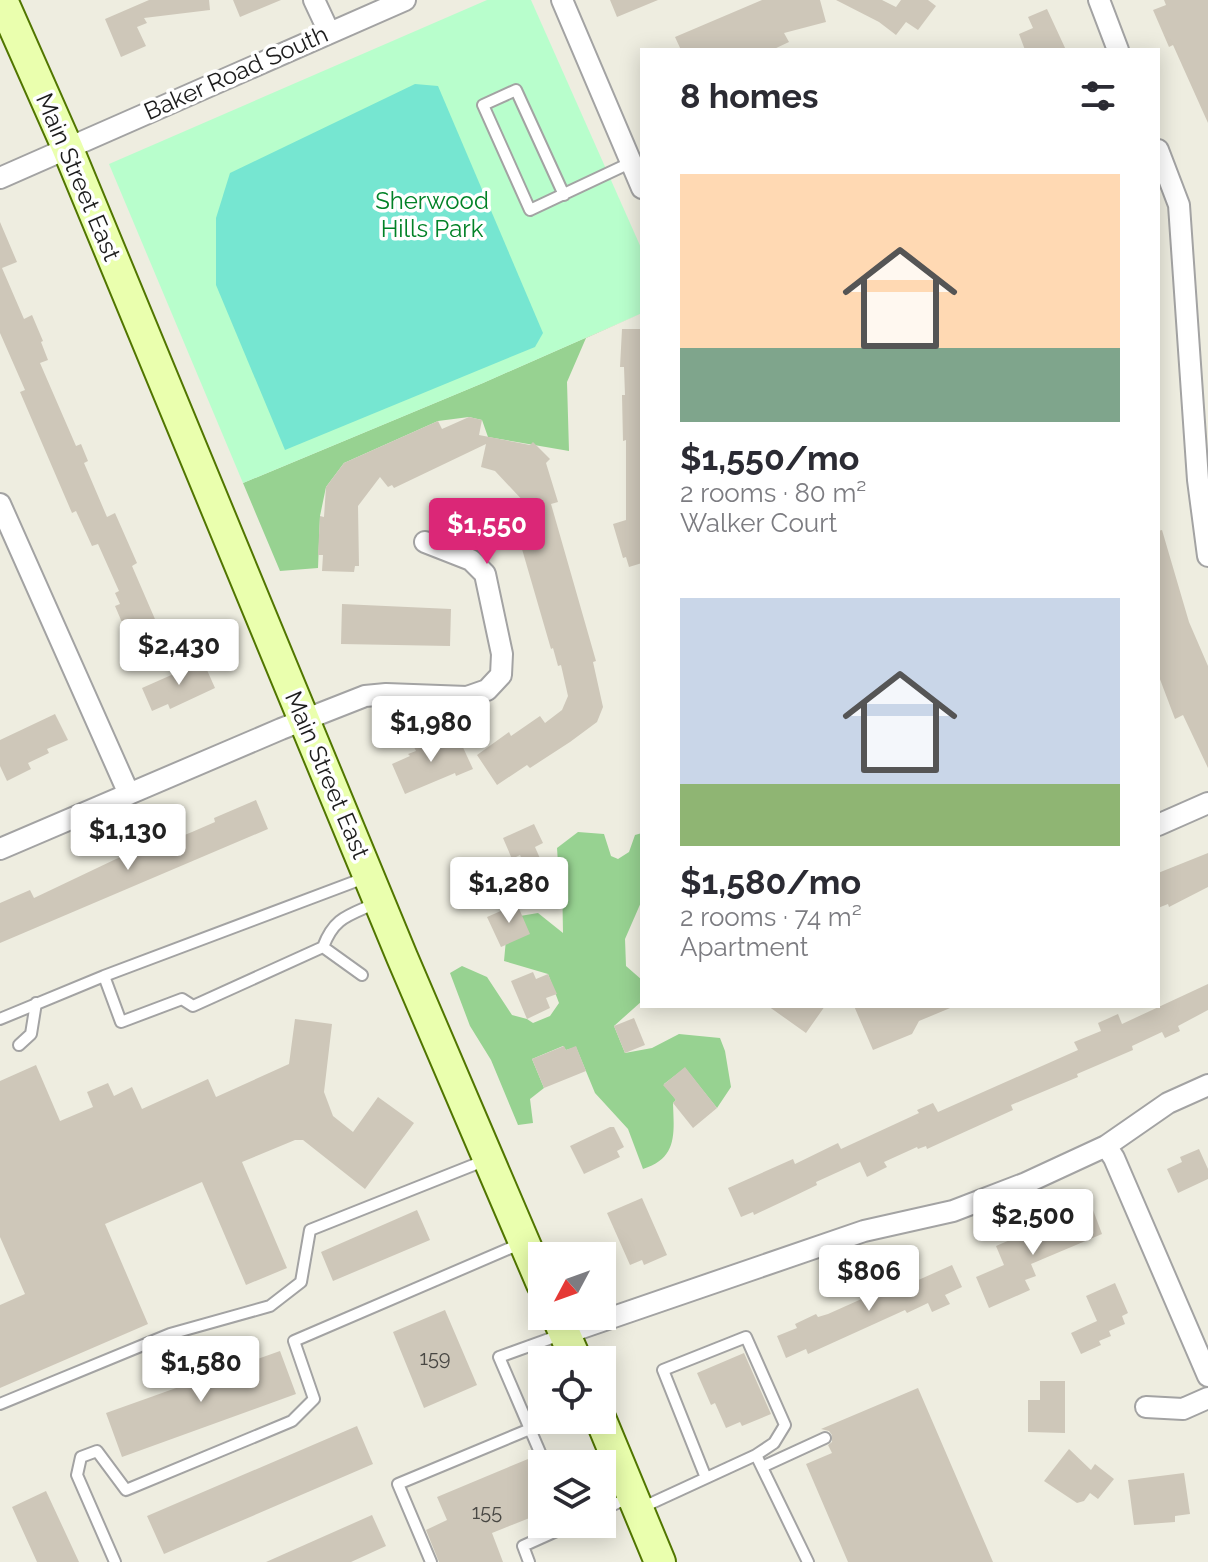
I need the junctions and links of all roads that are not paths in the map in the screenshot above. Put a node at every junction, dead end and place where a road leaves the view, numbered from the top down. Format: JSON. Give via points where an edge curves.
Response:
{"nodes":[{"id":1,"x":2,"y":0,"type":"edge"},
{"id":2,"x":314,"y":0,"type":"edge"},
{"id":3,"x":405,"y":0,"type":"edge"},
{"id":4,"x":562,"y":0,"type":"edge"},
{"id":5,"x":1099,"y":0,"type":"edge"},
{"id":6,"x":329,"y":32,"type":"junction"},
{"id":7,"x":1117,"y":48,"type":"edge"},
{"id":8,"x":67,"y":147,"type":"junction"},
{"id":9,"x":1160,"y":155,"type":"edge"},
{"id":10,"x":637,"y":160,"type":"edge"},
{"id":11,"x":0,"y":178,"type":"edge"},
{"id":12,"x":564,"y":195,"type":"junction"},
{"id":13,"x":0,"y":504,"type":"edge"},
{"id":14,"x":425,"y":542,"type":"dead end"},
{"id":15,"x":1208,"y":556,"type":"edge"},
{"id":16,"x":304,"y":721,"type":"junction"},
{"id":17,"x":129,"y":794,"type":"junction"},
{"id":18,"x":1208,"y":803,"type":"edge"},
{"id":19,"x":1160,"y":824,"type":"edge"},
{"id":20,"x":0,"y":849,"type":"edge"},
{"id":21,"x":375,"y":888,"type":"junction"},
{"id":22,"x":323,"y":947,"type":"junction"},
{"id":23,"x":362,"y":975,"type":"dead end"},
{"id":24,"x":104,"y":976,"type":"junction"},
{"id":25,"x":36,"y":1003,"type":"junction"},
{"id":26,"x":0,"y":1019,"type":"edge"},
{"id":27,"x":19,"y":1045,"type":"dead end"},
{"id":28,"x":1208,"y":1085,"type":"edge"},
{"id":29,"x":1106,"y":1146,"type":"junction"},
{"id":30,"x":488,"y":1159,"type":"junction"},
{"id":31,"x":524,"y":1242,"type":"junction"},
{"id":32,"x":528,"y":1251,"type":"edge"},
{"id":33,"x":566,"y":1337,"type":"edge"},
{"id":34,"x":536,"y":1346,"type":"edge"},
{"id":35,"x":528,"y":1348,"type":"edge"},
{"id":36,"x":1208,"y":1376,"type":"edge"},
{"id":37,"x":1208,"y":1398,"type":"edge"},
{"id":38,"x":0,"y":1404,"type":"edge"},
{"id":39,"x":1146,"y":1407,"type":"dead end"},
{"id":40,"x":528,"y":1424,"type":"edge"},
{"id":41,"x":528,"y":1430,"type":"edge"},
{"id":42,"x":607,"y":1434,"type":"edge"},
{"id":43,"x":825,"y":1438,"type":"dead end"},
{"id":44,"x":756,"y":1455,"type":"junction"},
{"id":45,"x":762,"y":1467,"type":"junction"},
{"id":46,"x":706,"y":1478,"type":"junction"},
{"id":47,"x":636,"y":1502,"type":"junction"},
{"id":48,"x":616,"y":1507,"type":"edge"},
{"id":49,"x":541,"y":1538,"type":"edge"},
{"id":50,"x":115,"y":1562,"type":"edge"},
{"id":51,"x":431,"y":1562,"type":"edge"},
{"id":52,"x":529,"y":1562,"type":"edge"},
{"id":53,"x":660,"y":1562,"type":"edge"},
{"id":54,"x":808,"y":1562,"type":"edge"}],
"edges":[{"from":1,"to":8,"type":"main road","name":"Main Street East"},
{"from":2,"to":6,"type":"street"},
{"from":3,"to":6,"type":"street","name":"Baker Road South"},
{"from":4,"to":10,"type":"street"},
{"from":5,"to":7,"type":"street"},
{"from":6,"to":8,"type":"street","name":"Baker Road South"},
{"from":8,"to":11,"type":"street","name":"Baker Road South"},
{"from":8,"to":16,"type":"main road","name":"Main Street East"},
{"from":9,"to":15,"type":"street","via":[[1179,205]]},
{"from":10,"to":12,"type":"lane"},
{"from":12,"to":12,"type":"lane","via":[[530,210],[483,105],[516,90]]},
{"from":13,"to":17,"type":"street"},
{"from":14,"to":16,"type":"street","via":[[471,560],[485,574],[502,654],[501,675],[487,690],[467,697],[365,696]]},
{"from":16,"to":17,"type":"street"},
{"from":16,"to":21,"type":"main road","name":"Main Street East"},
{"from":17,"to":20,"type":"street"},
{"from":18,"to":19,"type":"street"},
{"from":21,"to":22,"type":"lane","via":[[330,929]]},
{"from":21,"to":24,"type":"lane"},
{"from":21,"to":30,"type":"main road","name":"Main Street East"},
{"from":22,"to":23,"type":"lane"},
{"from":22,"to":24,"type":"lane","via":[[193,1006],[182,999],[121,1022]]},
{"from":24,"to":25,"type":"lane"},
{"from":25,"to":26,"type":"lane"},
{"from":25,"to":27,"type":"lane","via":[[31,1034]]},
{"from":28,"to":29,"type":"street","via":[[1168,1103]]},
{"from":29,"to":33,"type":"street","via":[[953,1211],[864,1231]]},
{"from":29,"to":36,"type":"street"},
{"from":30,"to":31,"type":"main road","name":"Main Street East"},
{"from":30,"to":38,"type":"lane","via":[[310,1230],[301,1282],[270,1306],[170,1334]]},
{"from":31,"to":32,"type":"main road","name":"Main Street East"},
{"from":31,"to":50,"type":"lane","via":[[294,1341],[314,1399],[292,1421],[126,1490],[97,1451],[81,1457],[77,1475]]},
{"from":33,"to":34,"type":"lane"},
{"from":35,"to":40,"type":"lane","via":[[499,1357]]},
{"from":37,"to":39,"type":"street","via":[[1183,1409]]},
{"from":41,"to":51,"type":"lane","via":[[398,1484]]},
{"from":42,"to":47,"type":"main road"},
{"from":43,"to":45,"type":"lane"},
{"from":44,"to":45,"type":"lane"},
{"from":44,"to":46,"type":"lane"},
{"from":44,"to":46,"type":"lane","via":[[774,1443],[785,1425],[746,1337],[663,1370]]},
{"from":45,"to":54,"type":"lane"},
{"from":46,"to":47,"type":"lane"},
{"from":47,"to":48,"type":"lane"},
{"from":47,"to":53,"type":"main road"},
{"from":49,"to":52,"type":"lane","via":[[523,1546]]}]}
